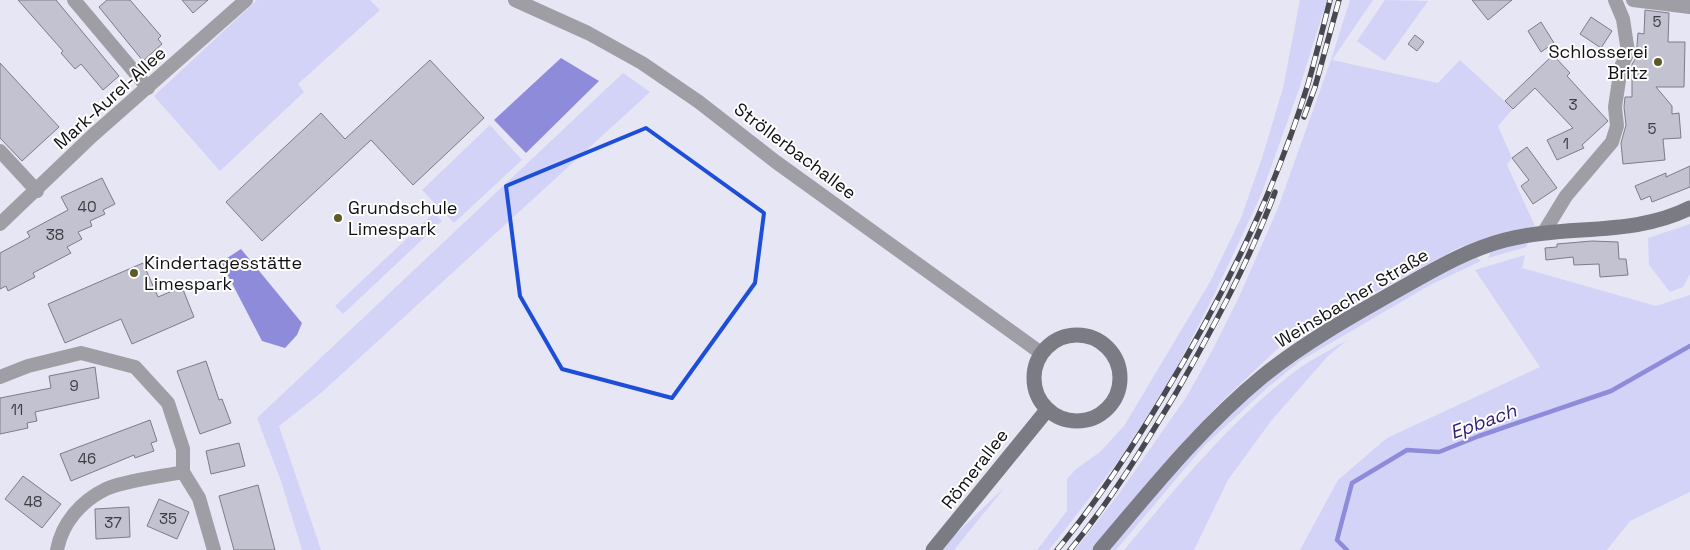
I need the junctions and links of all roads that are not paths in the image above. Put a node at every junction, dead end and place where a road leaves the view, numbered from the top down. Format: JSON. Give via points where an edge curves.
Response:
{"nodes":[{"id":1,"x":74,"y":0,"type":"edge"},
{"id":2,"x":515,"y":0,"type":"edge"},
{"id":3,"x":1615,"y":0,"type":"edge"},
{"id":4,"x":1633,"y":0,"type":"edge"},
{"id":5,"x":242,"y":1,"type":"edge"},
{"id":6,"x":1690,"y":7,"type":"edge"},
{"id":7,"x":148,"y":88,"type":"junction"},
{"id":8,"x":0,"y":151,"type":"edge"},
{"id":9,"x":37,"y":191,"type":"junction"},
{"id":10,"x":1690,"y":208,"type":"edge"},
{"id":11,"x":0,"y":224,"type":"edge"},
{"id":12,"x":1544,"y":232,"type":"junction"},
{"id":13,"x":1041,"y":353,"type":"junction"},
{"id":14,"x":0,"y":377,"type":"edge"},
{"id":15,"x":1047,"y":410,"type":"junction"},
{"id":16,"x":182,"y":472,"type":"junction"},
{"id":17,"x":57,"y":550,"type":"edge"},
{"id":18,"x":214,"y":550,"type":"edge"},
{"id":19,"x":933,"y":550,"type":"edge"},
{"id":20,"x":1100,"y":550,"type":"edge"}],
"edges":[{"from":1,"to":7,"type":"street"},
{"from":2,"to":13,"type":"street","name":"Ströllerbachallee","via":[[642,63]]},
{"from":3,"to":12,"type":"street","via":[[1623,19],[1628,52],[1618,83],[1617,126],[1612,142],[1566,196]]},
{"from":4,"to":6,"type":"street"},
{"from":5,"to":7,"type":"street","name":"Mark-Aurel-Allee"},
{"from":7,"to":9,"type":"street","name":"Mark-Aurel-Allee","via":[[92,136]]},
{"from":8,"to":9,"type":"street"},
{"from":9,"to":11,"type":"street","name":"Mark-Aurel-Allee"},
{"from":10,"to":12,"type":"street","name":"Weinsbacher Straße","via":[[1625,227]]},
{"from":12,"to":20,"type":"street","name":"Weinsbacher Straße","via":[[1469,252],[1302,347],[1262,377],[1201,434]]},
{"from":13,"to":15,"type":"street","via":[[1033,374],[1034,387]]},
{"from":13,"to":15,"type":"street","via":[[1058,339],[1086,335],[1111,350],[1121,377],[1119,391],[1112,404],[1088,420],[1074,422]]},
{"from":14,"to":16,"type":"street","via":[[28,366],[81,353],[135,367],[168,403],[183,449]]},
{"from":15,"to":19,"type":"street","name":"Römerallee"},
{"from":16,"to":17,"type":"street","via":[[107,488],[74,511]]},
{"from":16,"to":18,"type":"street","via":[[199,498]]}]}
